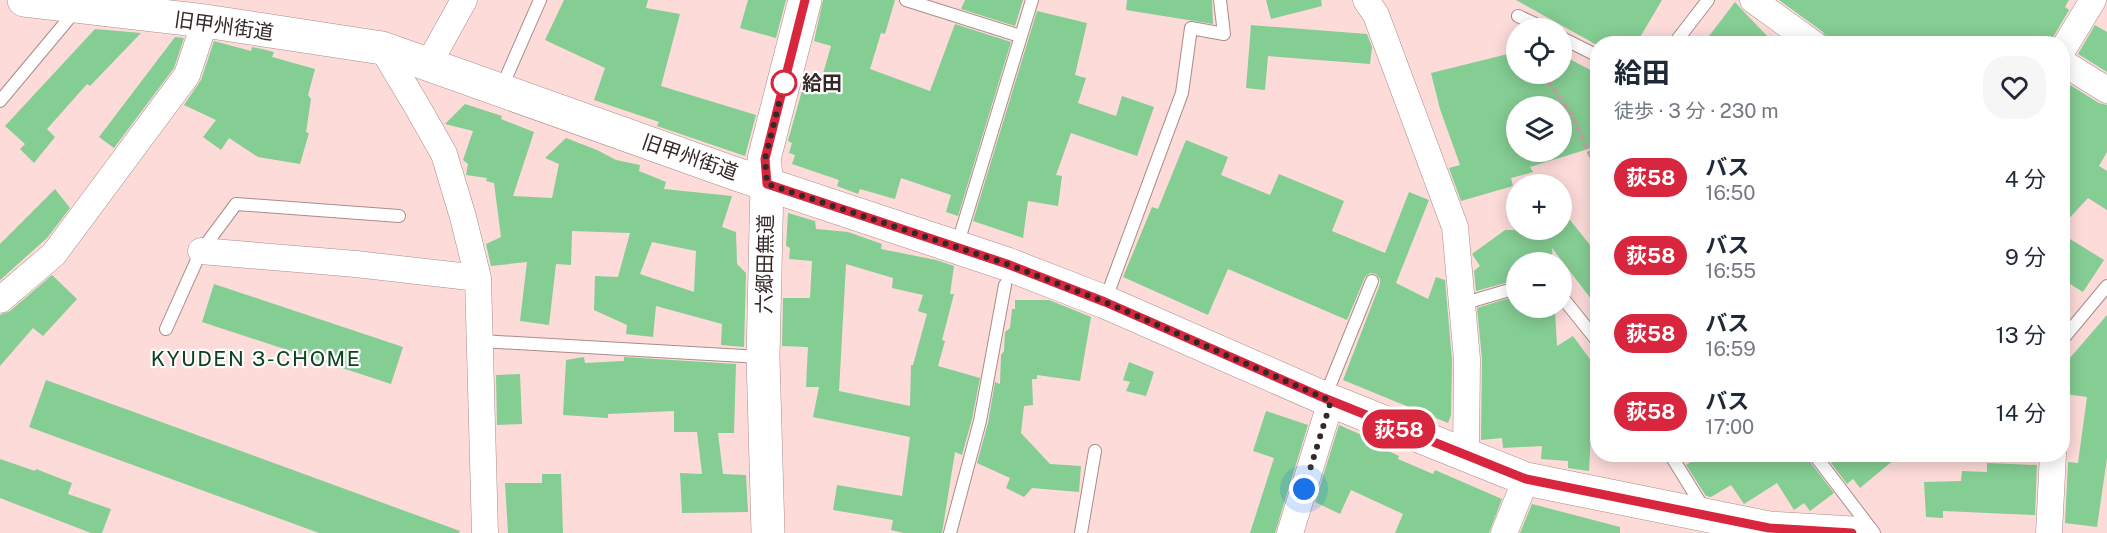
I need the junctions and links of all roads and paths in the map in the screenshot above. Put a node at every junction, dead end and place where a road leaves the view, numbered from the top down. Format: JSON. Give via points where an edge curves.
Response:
{"nodes":[{"id":1,"x":24,"y":0,"type":"edge"},
{"id":2,"x":464,"y":0,"type":"edge"},
{"id":3,"x":540,"y":0,"type":"edge"},
{"id":4,"x":805,"y":0,"type":"edge"},
{"id":5,"x":906,"y":0,"type":"edge"},
{"id":6,"x":1032,"y":0,"type":"edge"},
{"id":7,"x":1220,"y":0,"type":"edge"},
{"id":8,"x":1366,"y":0,"type":"edge"},
{"id":9,"x":1708,"y":0,"type":"edge"},
{"id":10,"x":1753,"y":0,"type":"edge"},
{"id":11,"x":2092,"y":0,"type":"edge"},
{"id":12,"x":78,"y":8,"type":"junction"},
{"id":13,"x":190,"y":14,"type":"edge"},
{"id":14,"x":1518,"y":16,"type":"dead end"},
{"id":15,"x":1522,"y":18,"type":"edge"},
{"id":16,"x":1020,"y":36,"type":"junction"},
{"id":17,"x":1680,"y":36,"type":"edge"},
{"id":18,"x":1803,"y":36,"type":"edge"},
{"id":19,"x":2070,"y":37,"type":"edge"},
{"id":20,"x":1572,"y":43,"type":"edge"},
{"id":21,"x":382,"y":48,"type":"junction"},
{"id":22,"x":1590,"y":52,"type":"edge"},
{"id":23,"x":428,"y":65,"type":"junction"},
{"id":24,"x":2070,"y":67,"type":"edge"},
{"id":25,"x":1550,"y":84,"type":"edge"},
{"id":26,"x":501,"y":90,"type":"junction"},
{"id":27,"x":2107,"y":90,"type":"edge"},
{"id":28,"x":0,"y":101,"type":"edge"},
{"id":29,"x":1590,"y":155,"type":"edge"},
{"id":30,"x":767,"y":184,"type":"junction"},
{"id":31,"x":399,"y":216,"type":"dead end"},
{"id":32,"x":957,"y":247,"type":"junction"},
{"id":33,"x":201,"y":251,"type":"junction"},
{"id":34,"x":478,"y":278,"type":"junction"},
{"id":35,"x":1372,"y":281,"type":"dead end"},
{"id":36,"x":1005,"y":285,"type":"dead end"},
{"id":37,"x":2107,"y":286,"type":"edge"},
{"id":38,"x":1506,"y":291,"type":"edge"},
{"id":39,"x":0,"y":300,"type":"edge"},
{"id":40,"x":1105,"y":302,"type":"junction"},
{"id":41,"x":1462,"y":304,"type":"junction"},
{"id":42,"x":1572,"y":310,"type":"edge"},
{"id":43,"x":166,"y":329,"type":"dead end"},
{"id":44,"x":2070,"y":330,"type":"edge"},
{"id":45,"x":1590,"y":332,"type":"edge"},
{"id":46,"x":481,"y":341,"type":"junction"},
{"id":47,"x":763,"y":357,"type":"junction"},
{"id":48,"x":1328,"y":399,"type":"junction"},
{"id":49,"x":1095,"y":451,"type":"dead end"},
{"id":50,"x":1466,"y":456,"type":"junction"},
{"id":51,"x":1675,"y":462,"type":"edge"},
{"id":52,"x":1820,"y":462,"type":"edge"},
{"id":53,"x":2053,"y":462,"type":"edge"},
{"id":54,"x":1526,"y":479,"type":"junction"},
{"id":55,"x":1708,"y":515,"type":"junction"},
{"id":56,"x":1769,"y":531,"type":"edge"},
{"id":57,"x":485,"y":533,"type":"edge"},
{"id":58,"x":768,"y":533,"type":"edge"},
{"id":59,"x":950,"y":533,"type":"edge"},
{"id":60,"x":1080,"y":533,"type":"edge"},
{"id":61,"x":1290,"y":533,"type":"edge"},
{"id":62,"x":1504,"y":533,"type":"edge"},
{"id":63,"x":1851,"y":533,"type":"edge"},
{"id":64,"x":1874,"y":533,"type":"edge"},
{"id":65,"x":2049,"y":533,"type":"edge"}],
"edges":[{"from":1,"to":12,"type":"street","name":"旧甲州街道"},
{"from":2,"to":23,"type":"street"},
{"from":3,"to":26,"type":"lane"},
{"from":4,"to":30,"type":"street","name":"六郷田無道","via":[[765,159]]},
{"from":5,"to":16,"type":"lane"},
{"from":6,"to":16,"type":"lane"},
{"from":7,"to":40,"type":"lane","via":[[1224,34],[1191,28],[1182,93]]},
{"from":8,"to":41,"type":"street","via":[[1376,15],[1455,227]]},
{"from":9,"to":17,"type":"lane"},
{"from":10,"to":18,"type":"street"},
{"from":11,"to":19,"type":"street"},
{"from":12,"to":13,"type":"street","name":"旧甲州街道"},
{"from":12,"to":28,"type":"lane"},
{"from":13,"to":21,"type":"street","name":"旧甲州街道"},
{"from":13,"to":39,"type":"street","via":[[187,75],[54,254]]},
{"from":14,"to":15,"type":"lane"},
{"from":16,"to":32,"type":"lane"},
{"from":20,"to":22,"type":"lane"},
{"from":21,"to":23,"type":"street","name":"旧甲州街道"},
{"from":21,"to":34,"type":"street","via":[[444,154]]},
{"from":23,"to":26,"type":"street","name":"旧甲州街道"},
{"from":24,"to":27,"type":"street"},
{"from":25,"to":29,"type":"path","via":[[1571,113]]},
{"from":26,"to":30,"type":"street","name":"旧甲州街道"},
{"from":30,"to":32,"type":"street","name":"旧甲州街道"},
{"from":30,"to":47,"type":"street","name":"六郷田無道"},
{"from":31,"to":33,"type":"lane","via":[[236,204]]},
{"from":32,"to":40,"type":"street","name":"旧甲州街道"},
{"from":33,"to":34,"type":"street"},
{"from":33,"to":43,"type":"lane"},
{"from":34,"to":46,"type":"street"},
{"from":35,"to":48,"type":"lane"},
{"from":36,"to":59,"type":"lane","via":[[980,421]]},
{"from":37,"to":44,"type":"lane"},
{"from":38,"to":41,"type":"lane"},
{"from":40,"to":48,"type":"street","name":"旧甲州街道"},
{"from":41,"to":50,"type":"street","via":[[1467,359]]},
{"from":42,"to":45,"type":"lane"},
{"from":46,"to":47,"type":"lane"},
{"from":46,"to":57,"type":"street"},
{"from":47,"to":58,"type":"street","name":"六郷田無道"},
{"from":48,"to":50,"type":"street","name":"旧甲州街道"},
{"from":48,"to":61,"type":"street"},
{"from":49,"to":60,"type":"lane"},
{"from":50,"to":54,"type":"street","name":"旧甲州街道"},
{"from":51,"to":55,"type":"lane"},
{"from":52,"to":64,"type":"lane"},
{"from":53,"to":65,"type":"street"},
{"from":54,"to":55,"type":"street","name":"旧甲州街道"},
{"from":54,"to":62,"type":"street"},
{"from":55,"to":56,"type":"street","name":"旧甲州街道"},
{"from":56,"to":63,"type":"street","name":"旧甲州街道"}]}
